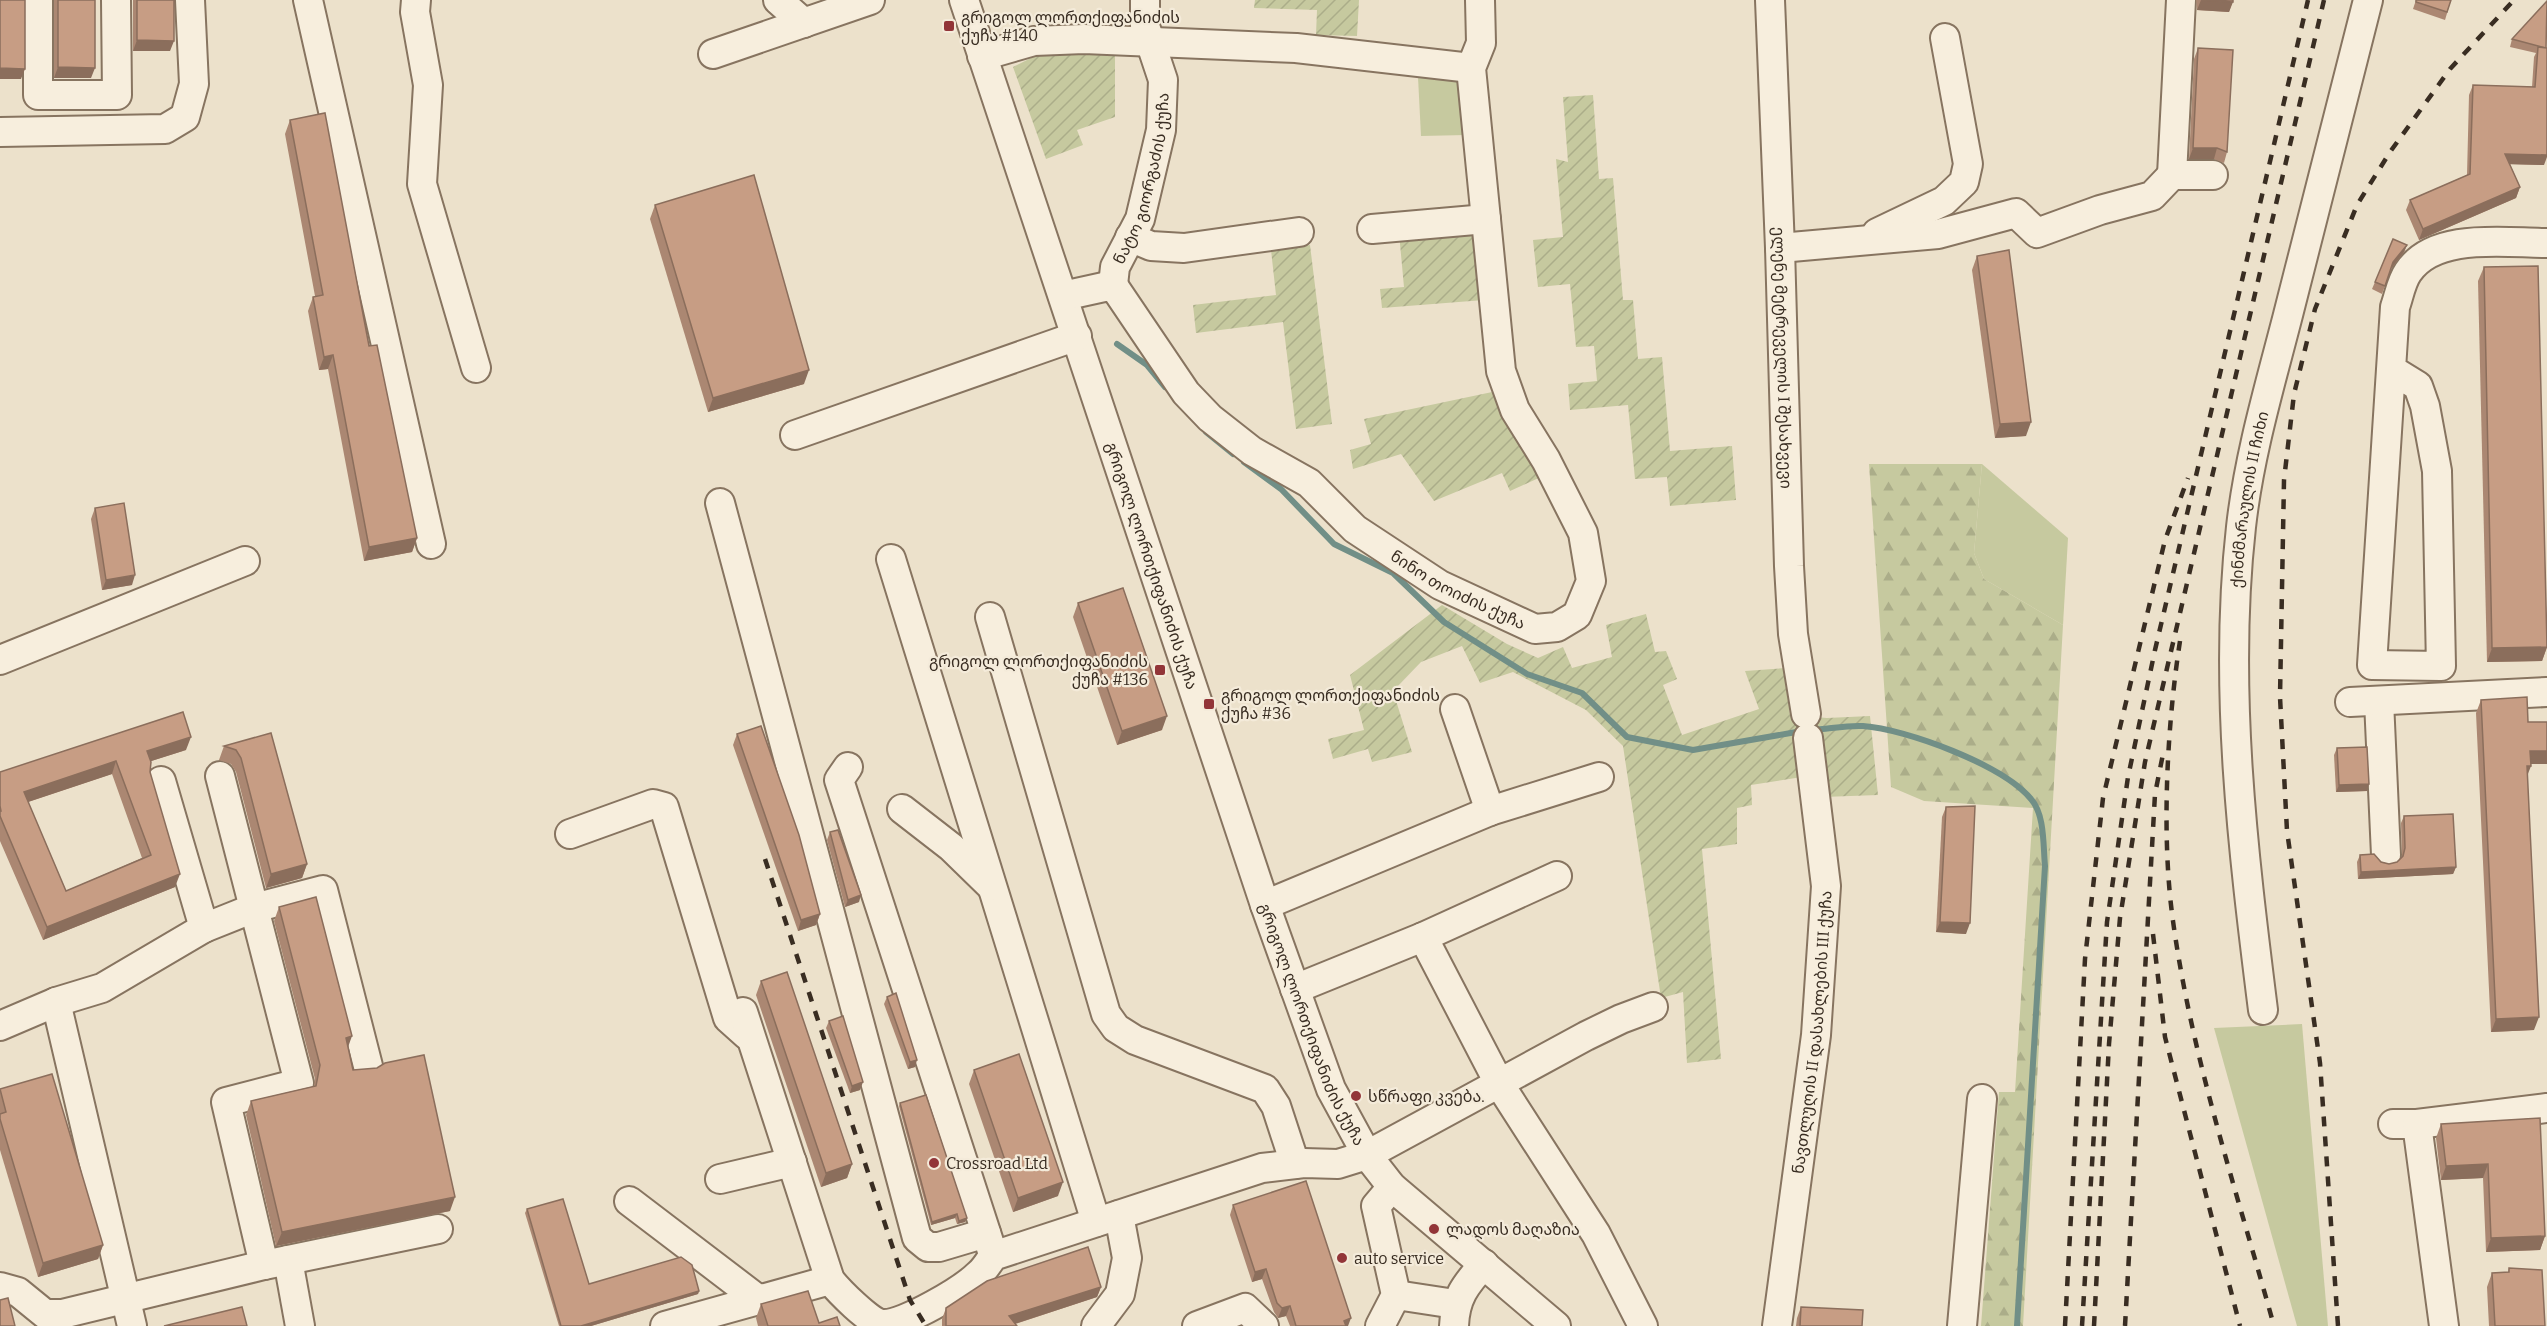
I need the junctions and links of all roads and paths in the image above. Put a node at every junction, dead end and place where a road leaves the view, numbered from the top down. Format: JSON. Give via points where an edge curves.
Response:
{"nodes":[{"id":1,"x":38,"y":0,"type":"edge"},
{"id":2,"x":116,"y":0,"type":"edge"},
{"id":3,"x":190,"y":0,"type":"edge"},
{"id":4,"x":308,"y":0,"type":"edge"},
{"id":5,"x":416,"y":0,"type":"edge"},
{"id":6,"x":778,"y":0,"type":"edge"},
{"id":7,"x":870,"y":0,"type":"edge"},
{"id":8,"x":964,"y":0,"type":"edge"},
{"id":9,"x":1144,"y":0,"type":"edge"},
{"id":10,"x":1480,"y":0,"type":"edge"},
{"id":11,"x":1770,"y":0,"type":"edge"},
{"id":12,"x":2181,"y":0,"type":"edge"},
{"id":13,"x":2368,"y":0,"type":"edge"},
{"id":14,"x":804,"y":23,"type":"junction"},
{"id":15,"x":1945,"y":38,"type":"dead end"},
{"id":16,"x":1150,"y":42,"type":"junction"},
{"id":17,"x":713,"y":54,"type":"dead end"},
{"id":18,"x":982,"y":56,"type":"junction"},
{"id":19,"x":1471,"y":68,"type":"junction"},
{"id":20,"x":0,"y":132,"type":"edge"},
{"id":21,"x":2172,"y":174,"type":"junction"},
{"id":22,"x":2213,"y":175,"type":"dead end"},
{"id":23,"x":1486,"y":219,"type":"junction"},
{"id":24,"x":1372,"y":229,"type":"dead end"},
{"id":25,"x":1299,"y":232,"type":"dead end"},
{"id":26,"x":1130,"y":237,"type":"junction"},
{"id":27,"x":1858,"y":241,"type":"junction"},
{"id":28,"x":2547,"y":243,"type":"edge"},
{"id":29,"x":1780,"y":248,"type":"junction"},
{"id":30,"x":1113,"y":285,"type":"junction"},
{"id":31,"x":1063,"y":296,"type":"junction"},
{"id":32,"x":1077,"y":336,"type":"junction"},
{"id":33,"x":476,"y":368,"type":"dead end"},
{"id":34,"x":2392,"y":370,"type":"junction"},
{"id":35,"x":795,"y":435,"type":"dead end"},
{"id":36,"x":720,"y":503,"type":"dead end"},
{"id":37,"x":431,"y":544,"type":"dead end"},
{"id":38,"x":891,"y":560,"type":"dead end"},
{"id":39,"x":245,"y":561,"type":"dead end"},
{"id":40,"x":990,"y":617,"type":"dead end"},
{"id":41,"x":0,"y":660,"type":"edge"},
{"id":42,"x":2547,"y":692,"type":"edge"},
{"id":43,"x":2379,"y":701,"type":"junction"},
{"id":44,"x":2350,"y":702,"type":"dead end"},
{"id":45,"x":1455,"y":709,"type":"dead end"},
{"id":46,"x":1807,"y":726,"type":"joint"},
{"id":47,"x":220,"y":776,"type":"dead end"},
{"id":48,"x":1599,"y":777,"type":"dead end"},
{"id":49,"x":161,"y":781,"type":"dead end"},
{"id":50,"x":799,"y":795,"type":"junction"},
{"id":51,"x":902,"y":809,"type":"dead end"},
{"id":52,"x":1490,"y":811,"type":"junction"},
{"id":53,"x":570,"y":834,"type":"dead end"},
{"id":54,"x":2386,"y":855,"type":"dead end"},
{"id":55,"x":1557,"y":876,"type":"dead end"},
{"id":56,"x":993,"y":887,"type":"junction"},
{"id":57,"x":1265,"y":905,"type":"junction"},
{"id":58,"x":254,"y":908,"type":"junction"},
{"id":59,"x":204,"y":928,"type":"junction"},
{"id":60,"x":1423,"y":937,"type":"junction"},
{"id":61,"x":1295,"y":989,"type":"junction"},
{"id":62,"x":56,"y":1002,"type":"junction"},
{"id":63,"x":1653,"y":1007,"type":"dead end"},
{"id":64,"x":2263,"y":1010,"type":"dead end"},
{"id":65,"x":743,"y":1012,"type":"dead end"},
{"id":66,"x":0,"y":1026,"type":"edge"},
{"id":67,"x":752,"y":1039,"type":"junction"},
{"id":68,"x":368,"y":1066,"type":"edge"},
{"id":69,"x":1500,"y":1085,"type":"junction"},
{"id":70,"x":1982,"y":1099,"type":"dead end"},
{"id":71,"x":2547,"y":1108,"type":"edge"},
{"id":72,"x":1367,"y":1155,"type":"junction"},
{"id":73,"x":792,"y":1162,"type":"junction"},
{"id":74,"x":1295,"y":1164,"type":"junction"},
{"id":75,"x":720,"y":1179,"type":"dead end"},
{"id":76,"x":1392,"y":1187,"type":"junction"},
{"id":77,"x":629,"y":1201,"type":"dead end"},
{"id":78,"x":1107,"y":1218,"type":"junction"},
{"id":79,"x":438,"y":1229,"type":"dead end"},
{"id":80,"x":986,"y":1254,"type":"junction"},
{"id":81,"x":276,"y":1263,"type":"junction"},
{"id":82,"x":1484,"y":1264,"type":"junction"},
{"id":83,"x":830,"y":1280,"type":"junction"},
{"id":84,"x":0,"y":1287,"type":"edge"},
{"id":85,"x":1396,"y":1295,"type":"junction"},
{"id":86,"x":748,"y":1310,"type":"edge"},
{"id":87,"x":129,"y":1312,"type":"edge"},
{"id":88,"x":1455,"y":1315,"type":"edge"},
{"id":89,"x":300,"y":1326,"type":"edge"},
{"id":90,"x":665,"y":1326,"type":"edge"},
{"id":91,"x":1096,"y":1326,"type":"edge"},
{"id":92,"x":1197,"y":1326,"type":"edge"},
{"id":93,"x":1264,"y":1326,"type":"edge"},
{"id":94,"x":1380,"y":1326,"type":"edge"},
{"id":95,"x":1556,"y":1326,"type":"edge"},
{"id":96,"x":1643,"y":1326,"type":"edge"},
{"id":97,"x":1777,"y":1326,"type":"edge"},
{"id":98,"x":1962,"y":1326,"type":"edge"},
{"id":99,"x":2444,"y":1326,"type":"edge"}],
"edges":[{"from":1,"to":2,"type":"street","via":[[38,95],[117,95]]},
{"from":3,"to":20,"type":"street","via":[[194,84],[185,117],[165,129]]},
{"from":4,"to":37,"type":"street"},
{"from":5,"to":33,"type":"street","via":[[428,85],[422,184]]},
{"from":6,"to":14,"type":"street"},
{"from":7,"to":14,"type":"street"},
{"from":8,"to":18,"type":"street","name":"გრიგოლ ლორთქიფანიძის ქუჩა"},
{"from":9,"to":16,"type":"street","name":"ნატო გიორგაძის ქუჩა"},
{"from":10,"to":19,"type":"street","name":"ნინო თოიძის ქუჩა","via":[[1481,43]]},
{"from":11,"to":29,"type":"street","name":"ელენე მეტრეველის I შესახვევი"},
{"from":12,"to":21,"type":"street"},
{"from":13,"to":64,"type":"street","name":"ქინძმარაულის II ჩიხი","via":[[2256,440],[2237,571],[2237,765]]},
{"from":14,"to":17,"type":"street"},
{"from":15,"to":27,"type":"street","via":[[1968,164],[1964,182],[1944,201]]},
{"from":16,"to":18,"type":"street","via":[[1034,41]]},
{"from":16,"to":19,"type":"street","via":[[1296,48]]},
{"from":16,"to":26,"type":"street","name":"ნატო გიორგაძის ქუჩა","via":[[1163,80],[1161,130],[1140,219]]},
{"from":18,"to":31,"type":"street","name":"გრიგოლ ლორთქიფანიძის ქუჩა"},
{"from":19,"to":23,"type":"street","name":"ნინო თოიძის ქუჩა"},
{"from":21,"to":22,"type":"street"},
{"from":21,"to":27,"type":"street","via":[[2152,196],[2037,233],[2016,213],[1938,234]]},
{"from":23,"to":24,"type":"street"},
{"from":23,"to":30,"type":"street","name":"ნინო თოიძის ქუჩა","via":[[1501,371],[1515,410],[1583,533],[1591,581],[1577,615],[1557,627],[1535,629],[1440,585],[1355,529],[1309,483],[1252,451],[1186,393]]},
{"from":25,"to":26,"type":"street","via":[[1184,248],[1152,246]]},
{"from":26,"to":30,"type":"street","name":"ნატო გიორგაძის ქუჩა","via":[[1115,267]]},
{"from":27,"to":29,"type":"street"},
{"from":28,"to":34,"type":"street","via":[[2448,244],[2424,254],[2407,273],[2395,307]]},
{"from":29,"to":46,"type":"street","name":"ელენე მეტრეველის I შესახვევი","via":[[1789,566],[1793,634]]},
{"from":30,"to":31,"type":"street"},
{"from":31,"to":32,"type":"street","name":"გრიგოლ ლორთქიფანიძის ქუჩა"},
{"from":32,"to":35,"type":"street"},
{"from":32,"to":57,"type":"street","name":"გრიგოლ ლორთქიფანიძის ქუჩა"},
{"from":34,"to":34,"type":"street","via":[[2418,386],[2437,471],[2441,666],[2372,665]]},
{"from":36,"to":50,"type":"street"},
{"from":38,"to":56,"type":"street"},
{"from":39,"to":41,"type":"street"},
{"from":40,"to":74,"type":"street","via":[[1106,1014],[1116,1028],[1135,1040],[1265,1089],[1276,1106]]},
{"from":42,"to":43,"type":"street"},
{"from":43,"to":44,"type":"street"},
{"from":43,"to":54,"type":"street"},
{"from":45,"to":52,"type":"street"},
{"from":46,"to":97,"type":"street","name":"ნავთლუღის II დასახლების III ქუჩა","via":[[1826,886],[1816,1035]]},
{"from":47,"to":58,"type":"street"},
{"from":48,"to":52,"type":"street"},
{"from":49,"to":59,"type":"street"},
{"from":50,"to":80,"type":"street","via":[[917,1238],[928,1247]]},
{"from":50,"to":80,"type":"street","via":[[843,774]]},
{"from":51,"to":56,"type":"street","via":[[951,847]]},
{"from":52,"to":57,"type":"street"},
{"from":53,"to":67,"type":"street","via":[[653,804],[664,807],[728,1018]]},
{"from":55,"to":60,"type":"street"},
{"from":56,"to":78,"type":"street"},
{"from":57,"to":61,"type":"street","name":"გრიგოლ ლორთქიფანიძის ქუჩა"},
{"from":58,"to":59,"type":"street"},
{"from":58,"to":68,"type":"street","via":[[323,890]]},
{"from":58,"to":81,"type":"street","via":[[299,1083],[226,1102]]},
{"from":59,"to":62,"type":"street","via":[[102,988]]},
{"from":60,"to":61,"type":"street"},
{"from":60,"to":69,"type":"street"},
{"from":61,"to":72,"type":"street","name":"გრიგოლ ლორთქიფანიძის ქუჩა","via":[[1331,1089]]},
{"from":62,"to":66,"type":"street"},
{"from":62,"to":87,"type":"street"},
{"from":63,"to":69,"type":"street","via":[[1586,1036]]},
{"from":65,"to":67,"type":"street"},
{"from":67,"to":73,"type":"street"},
{"from":69,"to":72,"type":"street"},
{"from":69,"to":96,"type":"street","via":[[1596,1234]]},
{"from":70,"to":98,"type":"street"},
{"from":71,"to":99,"type":"street","via":[[2405,1124]]},
{"from":72,"to":74,"type":"street","via":[[1338,1164]]},
{"from":72,"to":76,"type":"street","name":"გრიგოლ ლორთქიფანიძის ქუჩა"},
{"from":73,"to":75,"type":"street"},
{"from":73,"to":83,"type":"street"},
{"from":74,"to":78,"type":"street","via":[[1262,1168]]},
{"from":76,"to":82,"type":"street","name":"გრიგოლ ლორთქიფანიძის ქუჩა"},
{"from":76,"to":85,"type":"street","via":[[1376,1206]]},
{"from":77,"to":86,"type":"street"},
{"from":78,"to":80,"type":"street"},
{"from":78,"to":91,"type":"street","via":[[1127,1258],[1120,1294]]},
{"from":79,"to":81,"type":"street"},
{"from":80,"to":83,"type":"street","via":[[919,1315],[892,1324],[880,1324]]},
{"from":81,"to":87,"type":"street"},
{"from":81,"to":89,"type":"street"},
{"from":82,"to":88,"type":"street","via":[[1470,1280]]},
{"from":82,"to":95,"type":"street","name":"გრიგოლ ლორთქიფანიძის ქუჩა"},
{"from":83,"to":86,"type":"street"},
{"from":84,"to":87,"type":"street","via":[[18,1292],[45,1314]]},
{"from":85,"to":88,"type":"street"},
{"from":85,"to":94,"type":"street"},
{"from":86,"to":90,"type":"street"},
{"from":92,"to":93,"type":"street","via":[[1245,1308]]}]}
